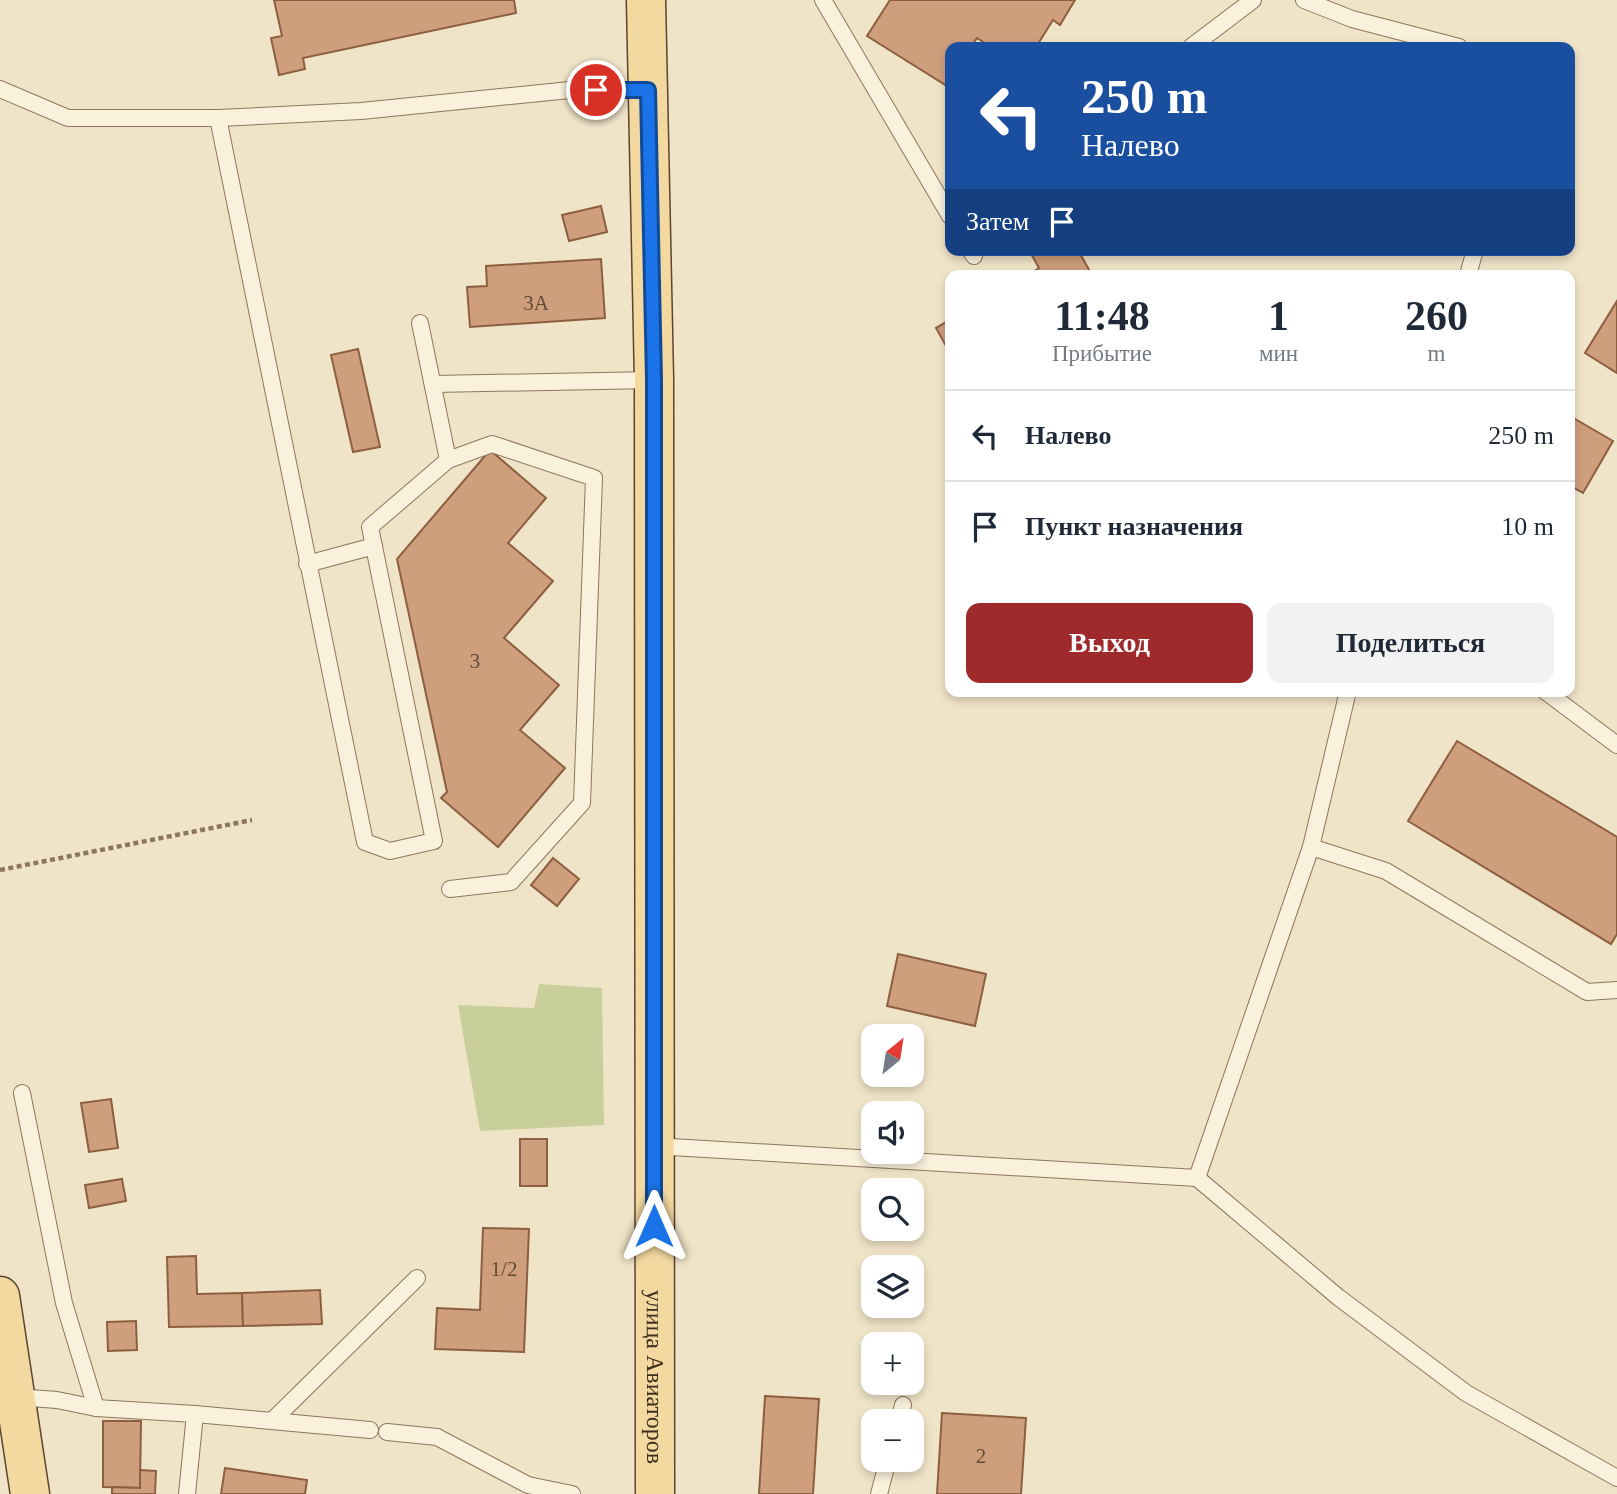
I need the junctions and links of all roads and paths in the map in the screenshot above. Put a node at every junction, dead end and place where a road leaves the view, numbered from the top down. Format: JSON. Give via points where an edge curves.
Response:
{"nodes":[{"id":1,"x":646,"y":0,"type":"edge"},
{"id":2,"x":823,"y":0,"type":"edge"},
{"id":3,"x":1253,"y":0,"type":"edge"},
{"id":4,"x":1304,"y":0,"type":"edge"},
{"id":5,"x":1198,"y":42,"type":"edge"},
{"id":6,"x":1440,"y":42,"type":"edge"},
{"id":7,"x":0,"y":89,"type":"edge"},
{"id":8,"x":648,"y":90,"type":"junction"},
{"id":9,"x":218,"y":118,"type":"junction"},
{"id":10,"x":945,"y":207,"type":"edge"},
{"id":11,"x":420,"y":323,"type":"dead end"},
{"id":12,"x":654,"y":380,"type":"junction"},
{"id":13,"x":432,"y":384,"type":"junction"},
{"id":14,"x":448,"y":460,"type":"junction"},
{"id":15,"x":374,"y":546,"type":"junction"},
{"id":16,"x":307,"y":564,"type":"junction"},
{"id":17,"x":1347,"y":697,"type":"edge"},
{"id":18,"x":1553,"y":697,"type":"edge"},
{"id":19,"x":1617,"y":745,"type":"edge"},
{"id":20,"x":252,"y":820,"type":"dead end"},
{"id":21,"x":1311,"y":847,"type":"junction"},
{"id":22,"x":0,"y":870,"type":"edge"},
{"id":23,"x":450,"y":889,"type":"dead end"},
{"id":24,"x":1617,"y":990,"type":"edge"},
{"id":25,"x":22,"y":1093,"type":"dead end"},
{"id":26,"x":654,"y":1146,"type":"junction"},
{"id":27,"x":1197,"y":1178,"type":"junction"},
{"id":28,"x":417,"y":1278,"type":"dead end"},
{"id":29,"x":0,"y":1296,"type":"edge"},
{"id":30,"x":12,"y":1404,"type":"edge"},
{"id":31,"x":96,"y":1408,"type":"junction"},
{"id":32,"x":195,"y":1413,"type":"junction"},
{"id":33,"x":272,"y":1421,"type":"junction"},
{"id":34,"x":885,"y":1472,"type":"edge"},
{"id":35,"x":1617,"y":1478,"type":"edge"},
{"id":36,"x":526,"y":1489,"type":"edge"},
{"id":37,"x":30,"y":1494,"type":"edge"},
{"id":38,"x":187,"y":1494,"type":"edge"},
{"id":39,"x":572,"y":1494,"type":"edge"},
{"id":40,"x":655,"y":1494,"type":"edge"},
{"id":41,"x":879,"y":1494,"type":"edge"}],
"edges":[{"from":1,"to":8,"type":"main road","name":"улица Авиаторов"},
{"from":2,"to":10,"type":"lane"},
{"from":3,"to":5,"type":"lane"},
{"from":4,"to":6,"type":"lane","via":[[1352,19]]},
{"from":7,"to":9,"type":"lane","via":[[68,118]]},
{"from":8,"to":9,"type":"lane","via":[[570,90],[361,111]]},
{"from":8,"to":12,"type":"main road","name":"улица Авиаторов"},
{"from":9,"to":16,"type":"lane"},
{"from":11,"to":13,"type":"lane"},
{"from":12,"to":13,"type":"lane"},
{"from":12,"to":26,"type":"main road","name":"улица Авиаторов"},
{"from":13,"to":14,"type":"lane"},
{"from":14,"to":15,"type":"lane","via":[[370,527]]},
{"from":14,"to":23,"type":"lane","via":[[492,444],[594,478],[582,803],[511,882]]},
{"from":15,"to":16,"type":"lane"},
{"from":15,"to":16,"type":"lane","via":[[434,841],[390,851],[365,842]]},
{"from":17,"to":21,"type":"lane"},
{"from":18,"to":19,"type":"lane"},
{"from":20,"to":22,"type":"path"},
{"from":21,"to":24,"type":"lane","via":[[1386,871],[1587,992]]},
{"from":21,"to":27,"type":"lane"},
{"from":25,"to":31,"type":"lane","via":[[64,1303]]},
{"from":26,"to":27,"type":"lane"},
{"from":26,"to":40,"type":"main road","name":"улица Авиаторов"},
{"from":27,"to":35,"type":"lane","via":[[1338,1297],[1466,1393]]},
{"from":28,"to":33,"type":"lane"},
{"from":29,"to":30,"type":"main road"},
{"from":30,"to":31,"type":"lane","via":[[57,1400]]},
{"from":30,"to":37,"type":"main road"},
{"from":31,"to":32,"type":"lane"},
{"from":32,"to":33,"type":"lane"},
{"from":32,"to":38,"type":"lane"},
{"from":33,"to":36,"type":"lane","via":[[438,1437]]},
{"from":34,"to":41,"type":"lane"},
{"from":36,"to":39,"type":"lane"}]}
